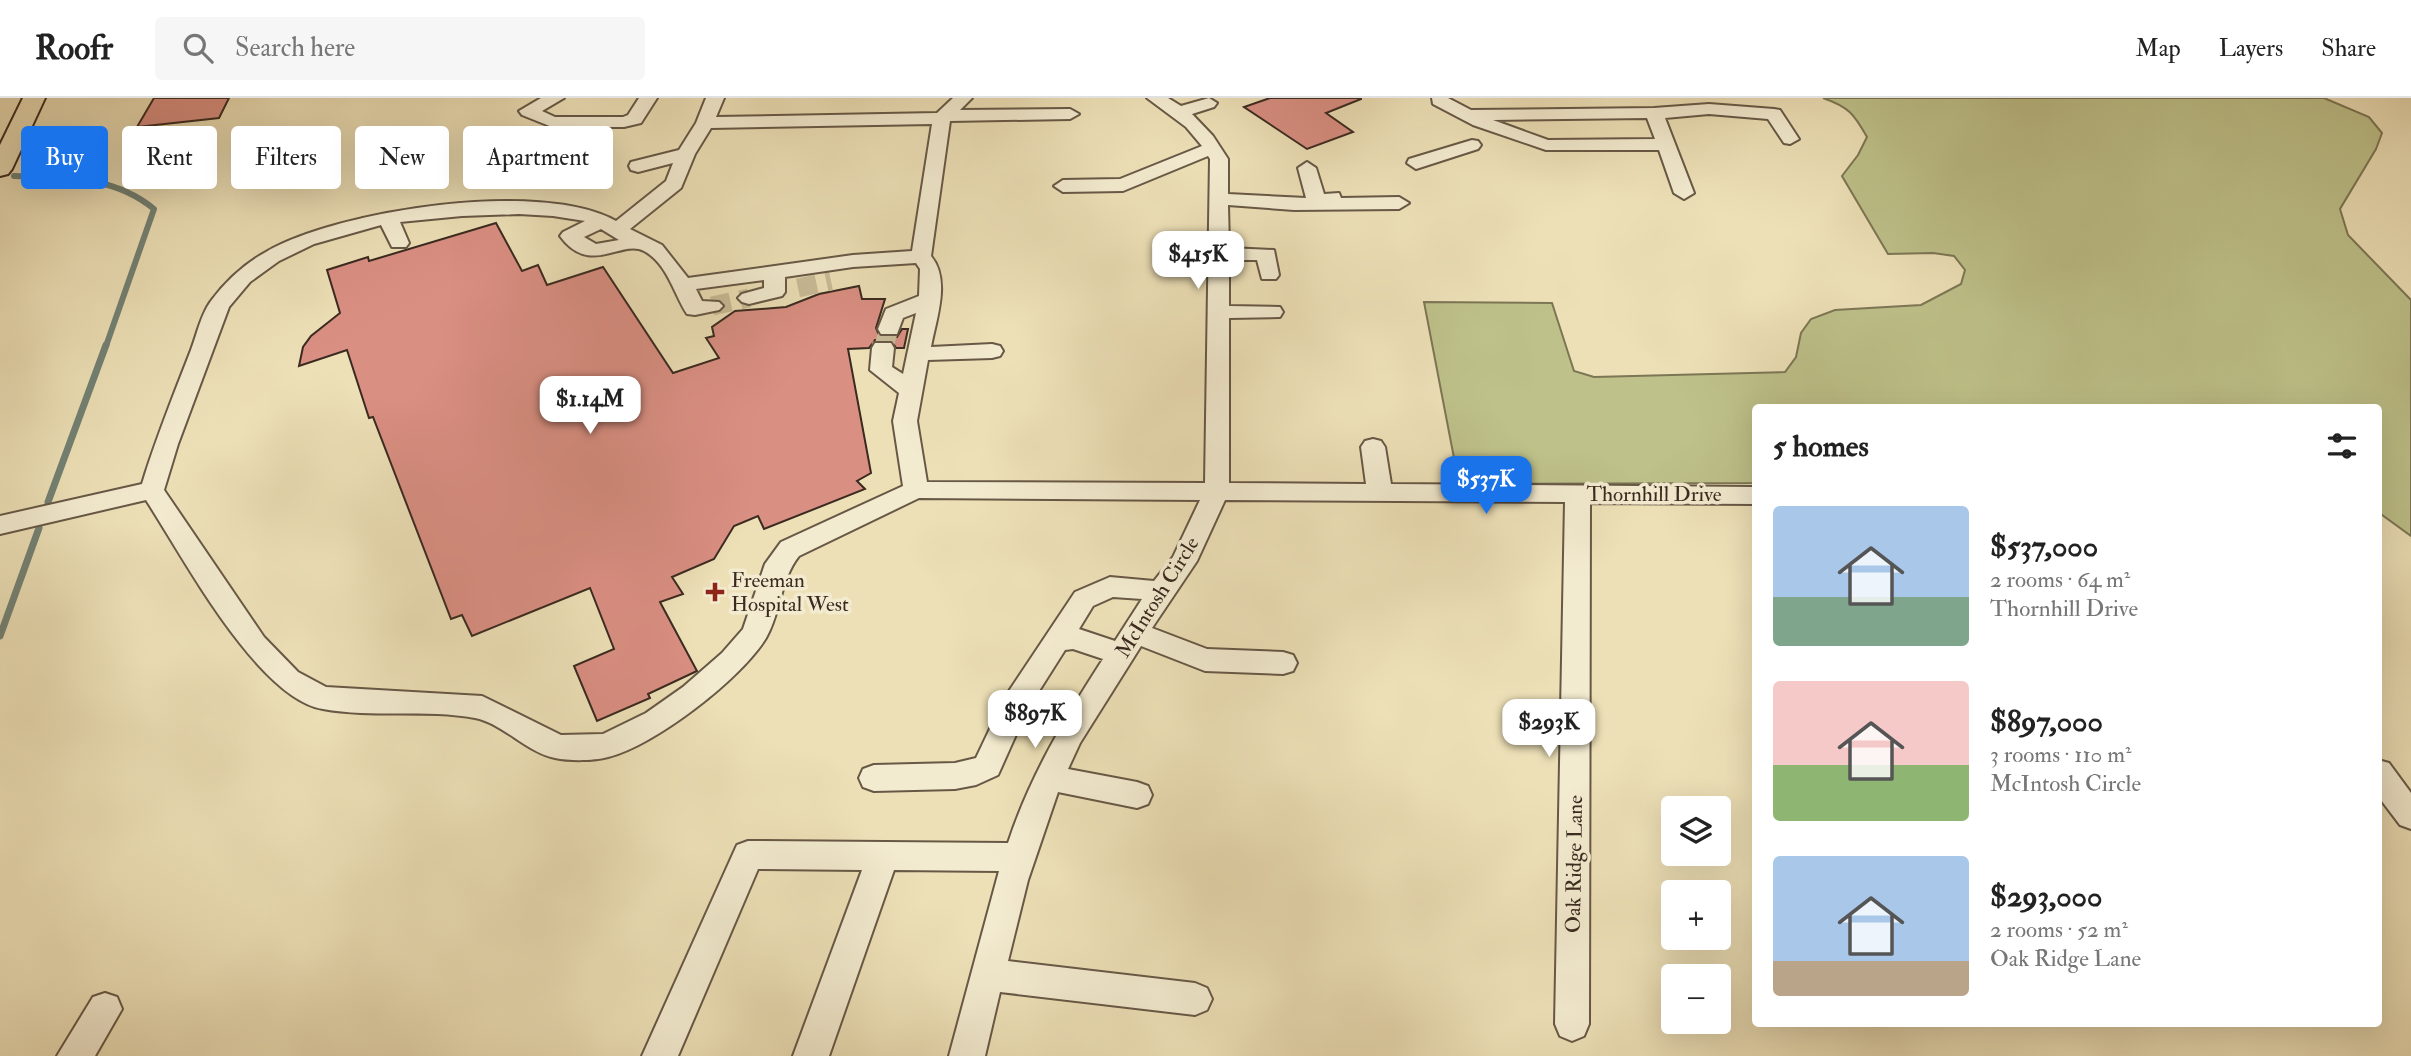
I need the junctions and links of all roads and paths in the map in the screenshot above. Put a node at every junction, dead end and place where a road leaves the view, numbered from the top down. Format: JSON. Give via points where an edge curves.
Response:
{"nodes":[{"id":1,"x":34,"y":98,"type":"edge"},
{"id":2,"x":555,"y":98,"type":"edge"},
{"id":3,"x":648,"y":98,"type":"edge"},
{"id":4,"x":715,"y":98,"type":"edge"},
{"id":5,"x":963,"y":98,"type":"edge"},
{"id":6,"x":1156,"y":98,"type":"edge"},
{"id":7,"x":1444,"y":99,"type":"edge"},
{"id":8,"x":1417,"y":100,"type":"dead end"},
{"id":9,"x":1208,"y":103,"type":"dead end"},
{"id":10,"x":1180,"y":112,"type":"junction"},
{"id":11,"x":1654,"y":113,"type":"junction"},
{"id":12,"x":1070,"y":114,"type":"dead end"},
{"id":13,"x":1466,"y":115,"type":"junction"},
{"id":14,"x":943,"y":117,"type":"junction"},
{"id":15,"x":705,"y":123,"type":"junction"},
{"id":16,"x":1790,"y":139,"type":"dead end"},
{"id":17,"x":1665,"y":144,"type":"junction"},
{"id":18,"x":1472,"y":145,"type":"dead end"},
{"id":19,"x":1213,"y":148,"type":"junction"},
{"id":20,"x":686,"y":154,"type":"junction"},
{"id":21,"x":1416,"y":163,"type":"dead end"},
{"id":22,"x":638,"y":166,"type":"dead end"},
{"id":23,"x":1307,"y":168,"type":"dead end"},
{"id":24,"x":0,"y":169,"type":"edge"},
{"id":25,"x":1360,"y":185,"type":"dead end"},
{"id":26,"x":1063,"y":186,"type":"dead end"},
{"id":27,"x":1684,"y":194,"type":"dead end"},
{"id":28,"x":1220,"y":199,"type":"junction"},
{"id":29,"x":1399,"y":203,"type":"dead end"},
{"id":30,"x":1317,"y":204,"type":"junction"},
{"id":31,"x":388,"y":218,"type":"junction"},
{"id":32,"x":609,"y":225,"type":"junction"},
{"id":33,"x":635,"y":241,"type":"junction"},
{"id":34,"x":399,"y":243,"type":"dead end"},
{"id":35,"x":1219,"y":254,"type":"junction"},
{"id":36,"x":921,"y":257,"type":"junction"},
{"id":37,"x":892,"y":259,"type":"junction"},
{"id":38,"x":1269,"y":275,"type":"dead end"},
{"id":39,"x":831,"y":281,"type":"tunnel mouth"},
{"id":40,"x":775,"y":282,"type":"junction"},
{"id":41,"x":683,"y":285,"type":"junction"},
{"id":42,"x":798,"y":288,"type":"tunnel mouth"},
{"id":43,"x":749,"y":298,"type":"tunnel mouth"},
{"id":44,"x":929,"y":300,"type":"junction"},
{"id":45,"x":712,"y":306,"type":"tunnel mouth"},
{"id":46,"x":1218,"y":312,"type":"junction"},
{"id":47,"x":1272,"y":312,"type":"dead end"},
{"id":48,"x":992,"y":351,"type":"dead end"},
{"id":49,"x":918,"y":354,"type":"junction"},
{"id":50,"x":911,"y":390,"type":"junction"},
{"id":51,"x":1373,"y":447,"type":"dead end"},
{"id":52,"x":152,"y":490,"type":"junction"},
{"id":53,"x":916,"y":490,"type":"junction"},
{"id":54,"x":1217,"y":490,"type":"junction"},
{"id":55,"x":1380,"y":493,"type":"junction"},
{"id":56,"x":1578,"y":494,"type":"junction"},
{"id":57,"x":1752,"y":495,"type":"edge"},
{"id":58,"x":0,"y":525,"type":"edge"},
{"id":59,"x":1161,"y":591,"type":"junction"},
{"id":60,"x":1058,"y":641,"type":"junction"},
{"id":61,"x":1128,"y":643,"type":"junction"},
{"id":62,"x":1283,"y":663,"type":"dead end"},
{"id":63,"x":652,"y":744,"type":"dead end"},
{"id":64,"x":606,"y":746,"type":"junction"},
{"id":65,"x":2382,"y":777,"type":"edge"},
{"id":66,"x":874,"y":778,"type":"dead end"},
{"id":67,"x":1050,"y":778,"type":"junction"},
{"id":68,"x":1137,"y":795,"type":"dead end"},
{"id":69,"x":2411,"y":816,"type":"edge"},
{"id":70,"x":883,"y":856,"type":"junction"},
{"id":71,"x":1019,"y":857,"type":"junction"},
{"id":72,"x":988,"y":975,"type":"junction"},
{"id":73,"x":1195,"y":999,"type":"dead end"},
{"id":74,"x":105,"y":1009,"type":"dead end"},
{"id":75,"x":1572,"y":1024,"type":"dead end"},
{"id":76,"x":75,"y":1056,"type":"edge"},
{"id":77,"x":660,"y":1056,"type":"edge"},
{"id":78,"x":811,"y":1056,"type":"edge"},
{"id":79,"x":967,"y":1056,"type":"edge"}],
"edges":[{"from":1,"to":24,"type":"main road"},
{"from":2,"to":3,"type":"street","via":[[528,111],[552,122],[624,122],[635,119]]},
{"from":4,"to":15,"type":"street"},
{"from":5,"to":14,"type":"street"},
{"from":6,"to":10,"type":"street","name":"McIntosh Circle"},
{"from":7,"to":8,"type":"street"},
{"from":7,"to":13,"type":"street"},
{"from":9,"to":10,"type":"street"},
{"from":10,"to":19,"type":"street","name":"McIntosh Circle"},
{"from":11,"to":13,"type":"street"},
{"from":11,"to":16,"type":"street","via":[[1709,109],[1774,114]]},
{"from":11,"to":17,"type":"street"},
{"from":12,"to":14,"type":"street"},
{"from":13,"to":17,"type":"street","via":[[1546,145]]},
{"from":14,"to":15,"type":"street"},
{"from":14,"to":36,"type":"street"},
{"from":15,"to":20,"type":"street"},
{"from":17,"to":27,"type":"street"},
{"from":18,"to":21,"type":"street"},
{"from":19,"to":26,"type":"street","via":[[1124,185]]},
{"from":19,"to":28,"type":"street","name":"McIntosh Circle","via":[[1219,159]]},
{"from":20,"to":22,"type":"street"},
{"from":20,"to":32,"type":"street","via":[[674,184],[648,208]]},
{"from":23,"to":30,"type":"street"},
{"from":25,"to":30,"type":"street"},
{"from":28,"to":30,"type":"street"},
{"from":28,"to":35,"type":"street","name":"McIntosh Circle"},
{"from":29,"to":30,"type":"street"},
{"from":31,"to":32,"type":"street","via":[[467,209],[533,208],[586,215]]},
{"from":31,"to":34,"type":"street"},
{"from":31,"to":52,"type":"street","via":[[345,227],[291,248],[265,260],[229,290],[170,431]]},
{"from":32,"to":33,"type":"street"},
{"from":32,"to":33,"type":"street","via":[[570,236],[585,250],[599,252]]},
{"from":33,"to":41,"type":"street","via":[[656,249]]},
{"from":35,"to":38,"type":"street","via":[[1267,254]]},
{"from":35,"to":46,"type":"street","name":"McIntosh Circle"},
{"from":36,"to":37,"type":"street"},
{"from":36,"to":44,"type":"street","via":[[930,268]]},
{"from":37,"to":39,"type":"street","via":[[877,274]]},
{"from":37,"to":40,"type":"street","via":[[853,261]]},
{"from":40,"to":41,"type":"street"},
{"from":40,"to":42,"type":"street"},
{"from":40,"to":43,"type":"street"},
{"from":41,"to":45,"type":"street","via":[[695,309]]},
{"from":44,"to":49,"type":"street"},
{"from":44,"to":50,"type":"street","via":[[894,314],[886,338],[881,370]]},
{"from":46,"to":47,"type":"street"},
{"from":46,"to":54,"type":"street","name":"McIntosh Circle"},
{"from":48,"to":49,"type":"street"},
{"from":49,"to":50,"type":"street"},
{"from":50,"to":53,"type":"street","via":[[905,421]]},
{"from":51,"to":55,"type":"street"},
{"from":52,"to":58,"type":"street"},
{"from":52,"to":64,"type":"street","via":[[254,644],[288,680],[322,698],[482,707],[557,747]]},
{"from":53,"to":54,"type":"street","name":"Thornhill Drive"},
{"from":53,"to":64,"type":"street","via":[[790,549],[778,564],[755,633],[732,661],[656,721]]},
{"from":54,"to":55,"type":"street","name":"Thornhill Drive"},
{"from":54,"to":59,"type":"street","name":"McIntosh Circle","via":[[1184,561]]},
{"from":55,"to":56,"type":"street","name":"Thornhill Drive"},
{"from":56,"to":57,"type":"street","name":"Thornhill Drive"},
{"from":56,"to":75,"type":"street","name":"Oak Ridge Lane"},
{"from":59,"to":60,"type":"street","via":[[1110,587],[1095,592],[1084,599]]},
{"from":59,"to":61,"type":"street","name":"McIntosh Circle"},
{"from":60,"to":61,"type":"street"},
{"from":60,"to":66,"type":"street","via":[[1015,705],[987,766],[955,776]]},
{"from":61,"to":62,"type":"street","via":[[1205,660]]},
{"from":61,"to":67,"type":"street","name":"McIntosh Circle","via":[[1068,737]]},
{"from":63,"to":64,"type":"street"},
{"from":65,"to":69,"type":"street"},
{"from":67,"to":68,"type":"street"},
{"from":67,"to":71,"type":"street","name":"McIntosh Circle"},
{"from":70,"to":71,"type":"street"},
{"from":70,"to":77,"type":"street","via":[[748,855]]},
{"from":70,"to":78,"type":"street"},
{"from":71,"to":72,"type":"street","name":"McIntosh Circle"},
{"from":72,"to":73,"type":"street"},
{"from":72,"to":79,"type":"street","name":"McIntosh Circle"},
{"from":74,"to":76,"type":"street"}]}
